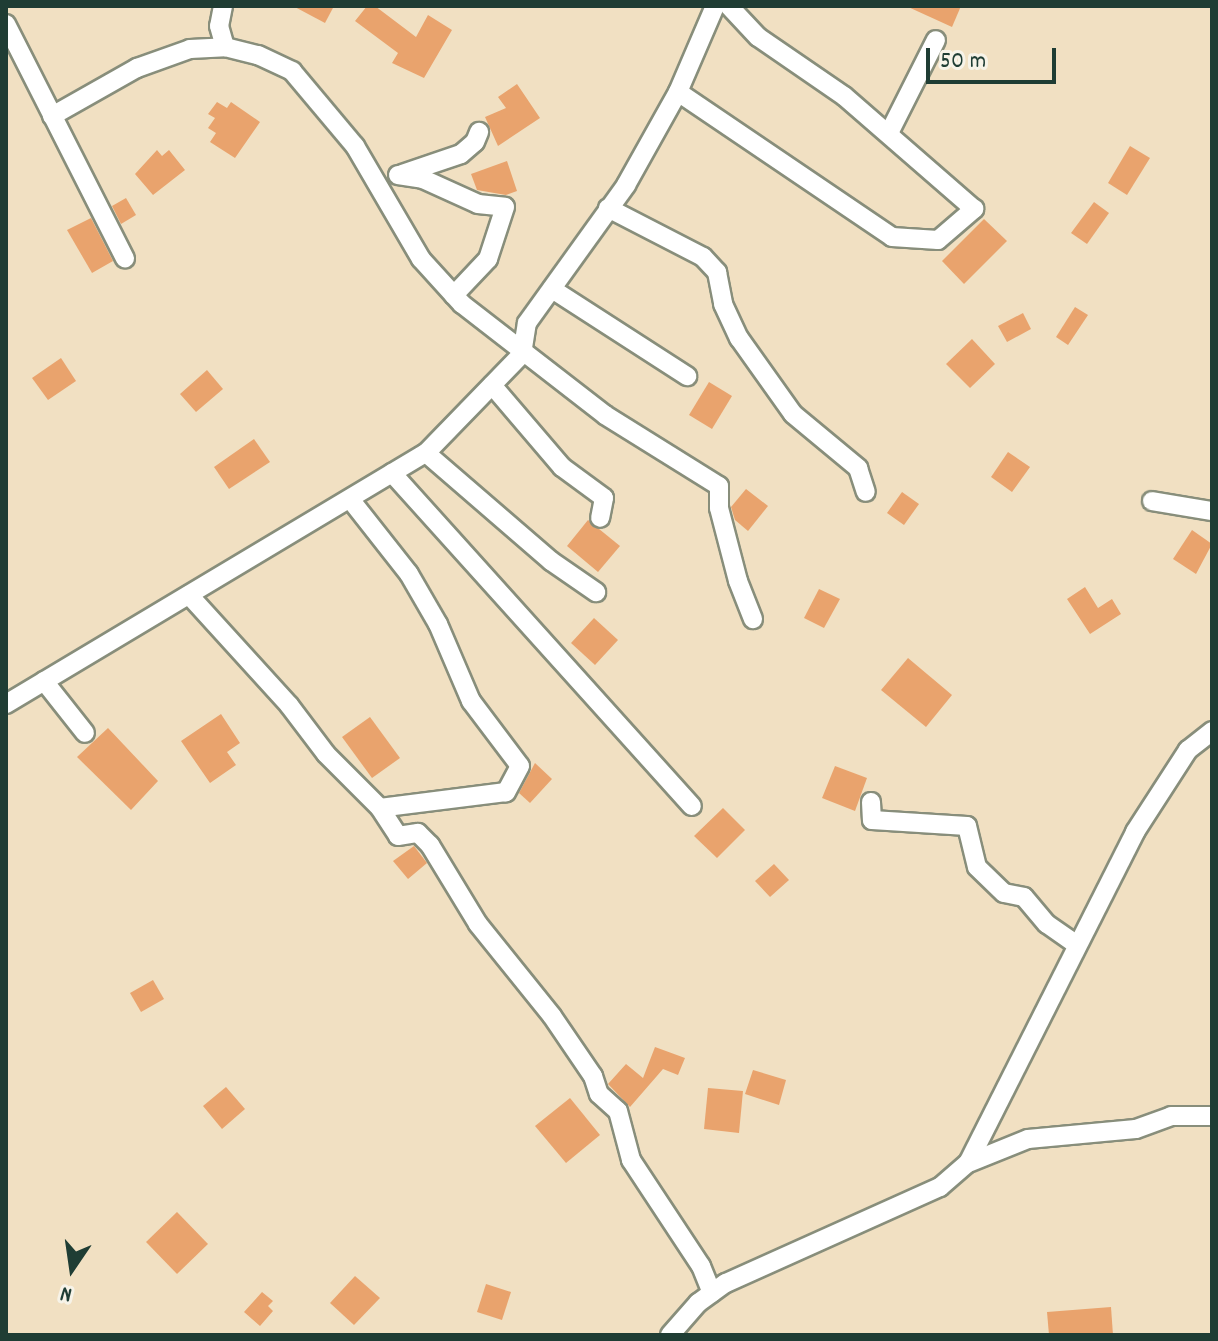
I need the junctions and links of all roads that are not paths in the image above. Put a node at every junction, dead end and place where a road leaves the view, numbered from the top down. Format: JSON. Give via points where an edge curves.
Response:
{"nodes":[{"id":1,"x":223,"y":6,"type":"edge"},
{"id":2,"x":715,"y":6,"type":"edge"},
{"id":3,"x":729,"y":6,"type":"edge"},
{"id":4,"x":6,"y":24,"type":"edge"},
{"id":5,"x":936,"y":40,"type":"dead end"},
{"id":6,"x":225,"y":47,"type":"junction"},
{"id":7,"x":678,"y":92,"type":"junction"},
{"id":8,"x":52,"y":116,"type":"junction"},
{"id":9,"x":479,"y":132,"type":"dead end"},
{"id":10,"x":889,"y":133,"type":"junction"},
{"id":11,"x":398,"y":175,"type":"junction"},
{"id":12,"x":384,"y":193,"type":"junction"},
{"id":13,"x":608,"y":208,"type":"junction"},
{"id":14,"x":125,"y":259,"type":"dead end"},
{"id":15,"x":552,"y":289,"type":"junction"},
{"id":16,"x":454,"y":295,"type":"junction"},
{"id":17,"x":522,"y":354,"type":"junction"},
{"id":18,"x":687,"y":376,"type":"dead end"},
{"id":19,"x":492,"y":385,"type":"junction"},
{"id":20,"x":426,"y":453,"type":"junction"},
{"id":21,"x":392,"y":473,"type":"junction"},
{"id":22,"x":866,"y":492,"type":"dead end"},
{"id":23,"x":350,"y":499,"type":"junction"},
{"id":24,"x":1152,"y":501,"type":"dead end"},
{"id":25,"x":1212,"y":511,"type":"edge"},
{"id":26,"x":600,"y":518,"type":"dead end"},
{"id":27,"x":596,"y":592,"type":"dead end"},
{"id":28,"x":189,"y":595,"type":"junction"},
{"id":29,"x":753,"y":619,"type":"dead end"},
{"id":30,"x":44,"y":681,"type":"junction"},
{"id":31,"x":6,"y":704,"type":"edge"},
{"id":32,"x":1212,"y":731,"type":"edge"},
{"id":33,"x":85,"y":733,"type":"dead end"},
{"id":34,"x":871,"y":802,"type":"dead end"},
{"id":35,"x":692,"y":806,"type":"dead end"},
{"id":36,"x":380,"y":808,"type":"junction"},
{"id":37,"x":1077,"y":945,"type":"junction"},
{"id":38,"x":1212,"y":1116,"type":"edge"},
{"id":39,"x":968,"y":1163,"type":"junction"},
{"id":40,"x":712,"y":1293,"type":"junction"},
{"id":41,"x":670,"y":1335,"type":"edge"}],
"edges":[{"from":1,"to":6,"type":"street","via":[[219,26]]},
{"from":2,"to":7,"type":"street"},
{"from":3,"to":10,"type":"street","via":[[758,37]]},
{"from":4,"to":8,"type":"street"},
{"from":5,"to":10,"type":"street"},
{"from":6,"to":8,"type":"street","via":[[190,49],[137,68]]},
{"from":6,"to":12,"type":"street","via":[[292,71],[355,146]]},
{"from":7,"to":10,"type":"street","via":[[892,237],[938,240],[974,209]]},
{"from":7,"to":13,"type":"street"},
{"from":8,"to":14,"type":"street"},
{"from":9,"to":11,"type":"street","via":[[461,154]]},
{"from":11,"to":12,"type":"street"},
{"from":11,"to":16,"type":"street","via":[[423,179],[478,204],[505,207],[488,259]]},
{"from":12,"to":16,"type":"street","via":[[421,259]]},
{"from":13,"to":15,"type":"street"},
{"from":13,"to":22,"type":"street","via":[[703,257],[717,272],[723,304],[739,338],[793,414],[858,468]]},
{"from":15,"to":17,"type":"street","via":[[527,323]]},
{"from":15,"to":18,"type":"street"},
{"from":16,"to":17,"type":"street"},
{"from":17,"to":19,"type":"street"},
{"from":17,"to":29,"type":"street","via":[[616,422],[719,486],[719,508]]},
{"from":19,"to":20,"type":"street"},
{"from":19,"to":26,"type":"street","via":[[562,467],[604,498]]},
{"from":20,"to":21,"type":"street"},
{"from":20,"to":27,"type":"street","via":[[551,561]]},
{"from":21,"to":23,"type":"street"},
{"from":21,"to":35,"type":"street"},
{"from":23,"to":28,"type":"street"},
{"from":23,"to":36,"type":"street","via":[[409,574],[438,624],[471,701],[520,766],[506,792]]},
{"from":24,"to":25,"type":"street"},
{"from":28,"to":30,"type":"street"},
{"from":28,"to":36,"type":"street","via":[[326,754]]},
{"from":30,"to":31,"type":"street"},
{"from":30,"to":33,"type":"street"},
{"from":32,"to":37,"type":"street","via":[[1176,766]]},
{"from":34,"to":37,"type":"street","via":[[872,820],[967,826],[977,867],[1004,893],[1024,897],[1047,924]]},
{"from":36,"to":40,"type":"street","via":[[398,836],[418,833],[430,845],[478,924],[552,1016],[593,1076],[599,1094],[618,1111],[631,1160],[701,1266]]},
{"from":37,"to":39,"type":"street"},
{"from":38,"to":39,"type":"street","via":[[1171,1116],[1136,1129],[1028,1139]]},
{"from":39,"to":40,"type":"street","via":[[940,1187],[753,1268]]},
{"from":40,"to":41,"type":"street"}]}
